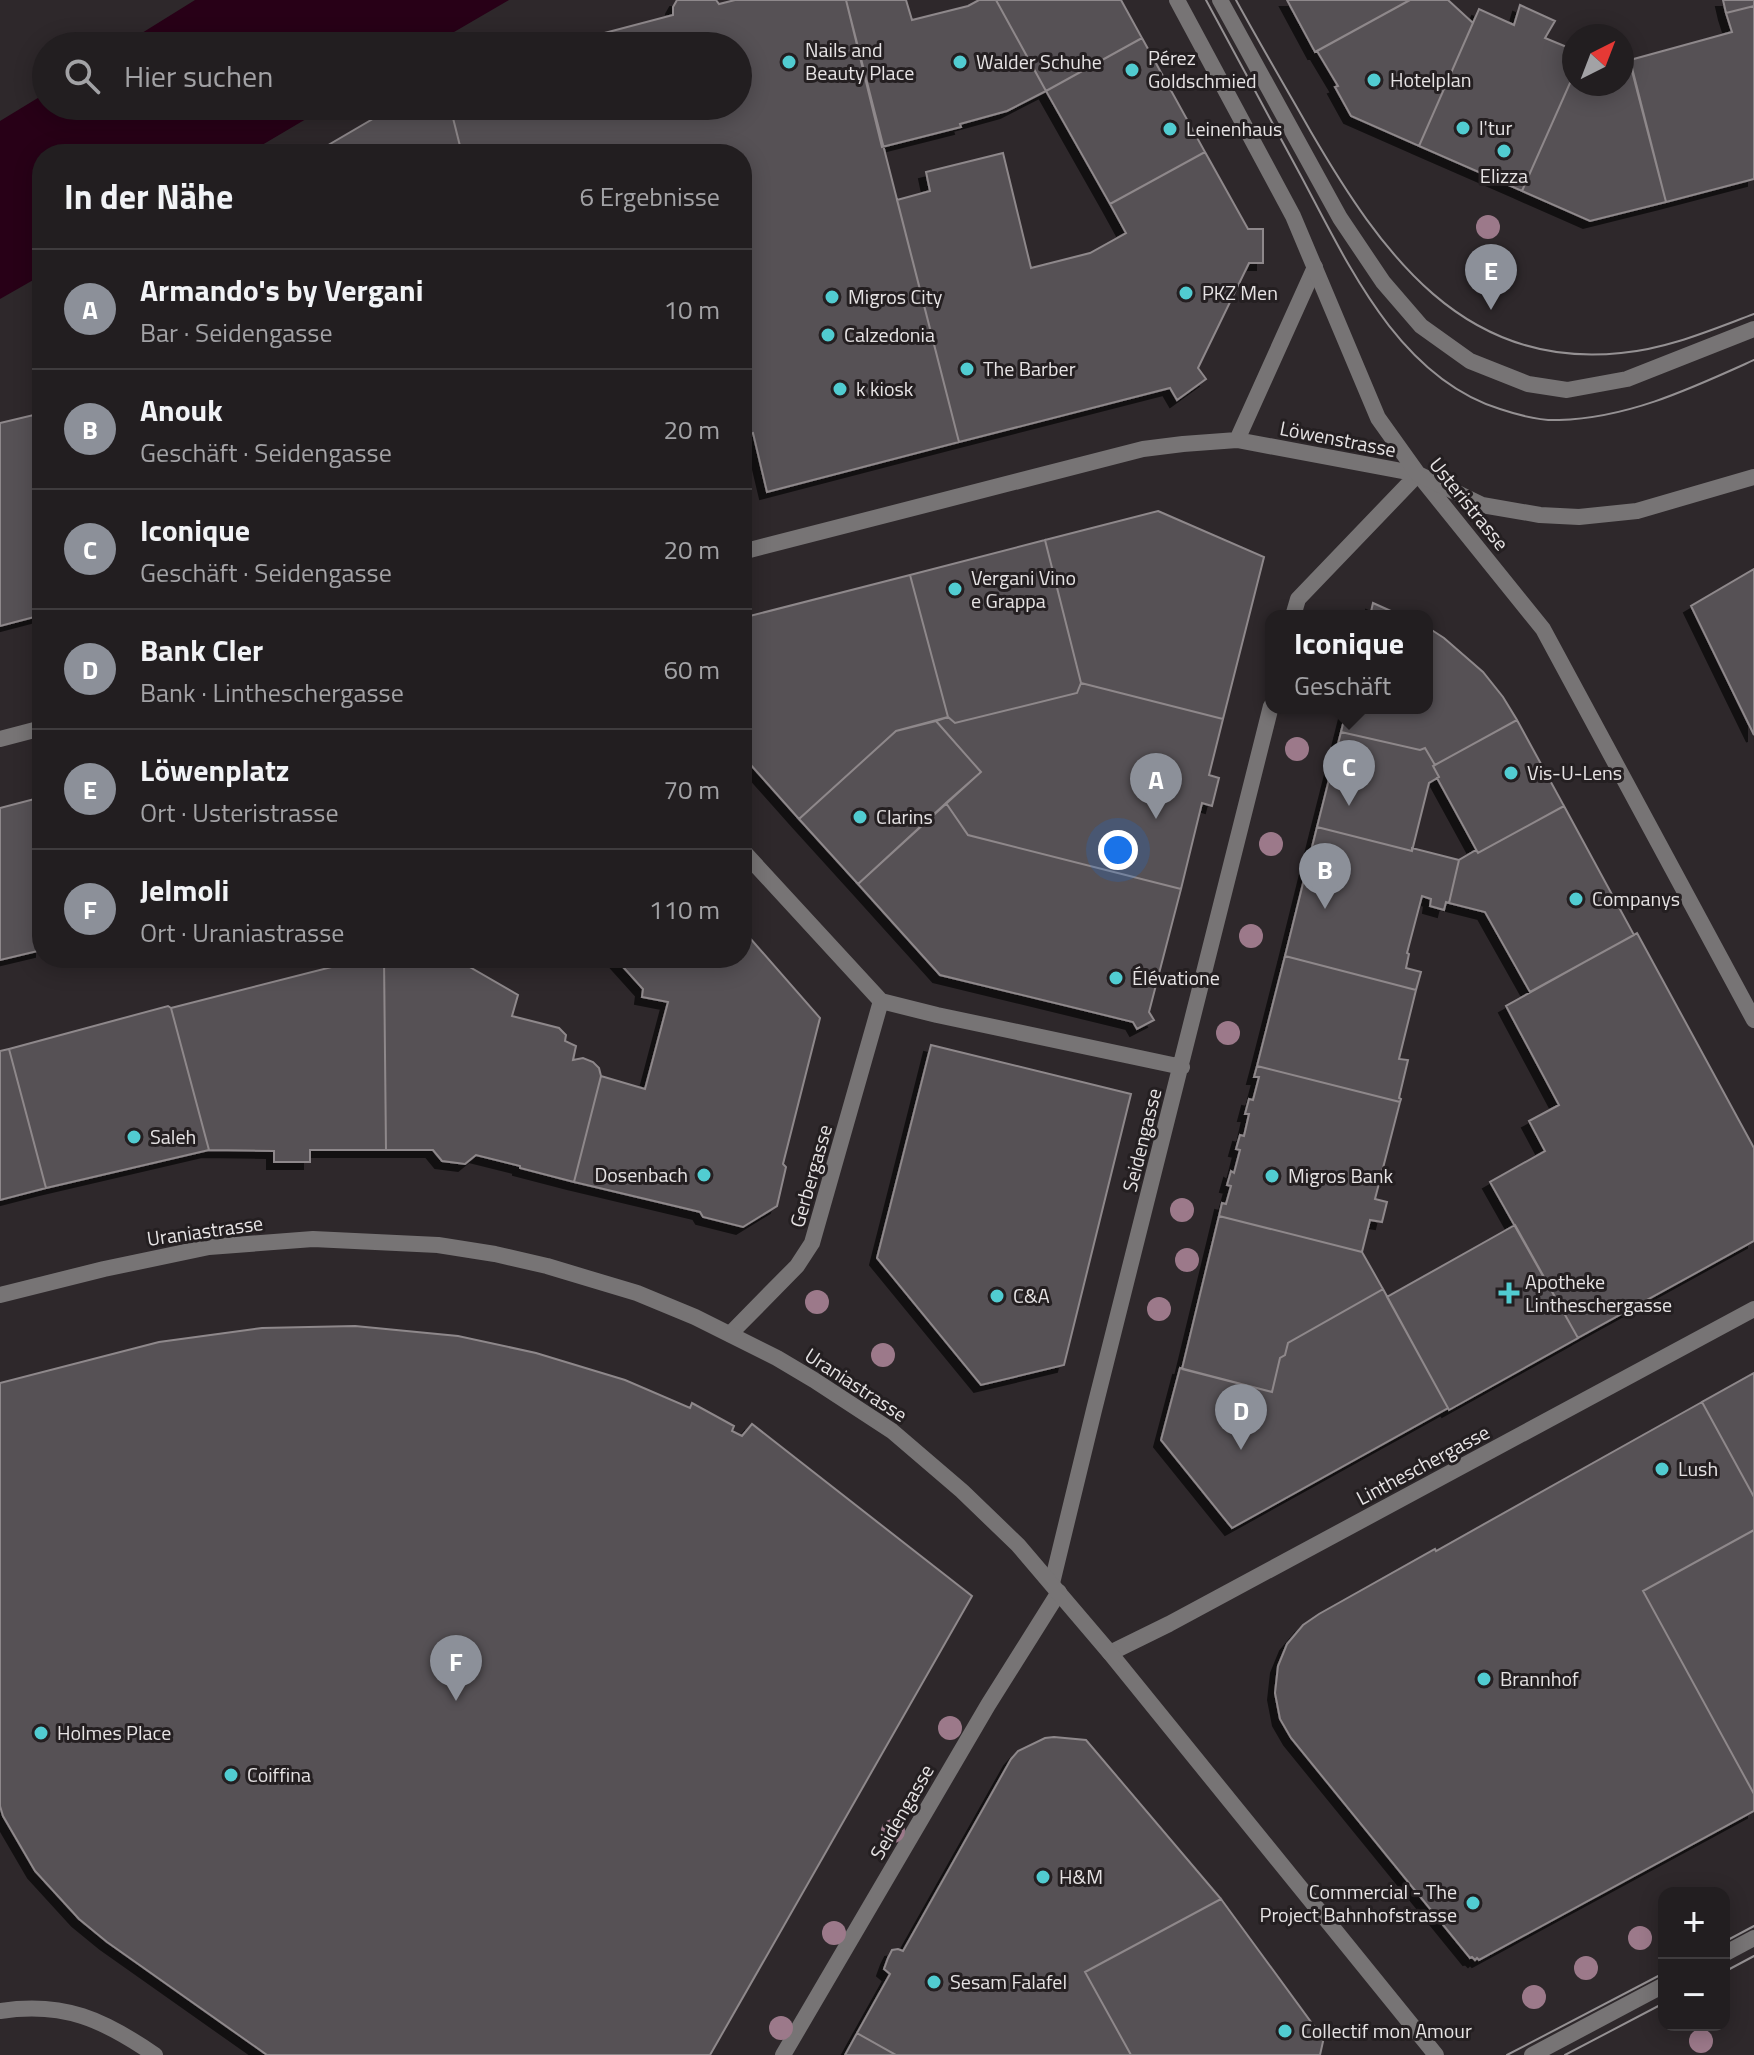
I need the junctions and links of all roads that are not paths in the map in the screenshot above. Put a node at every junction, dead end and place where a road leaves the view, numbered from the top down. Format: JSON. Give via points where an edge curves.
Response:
{"nodes":[{"id":1,"x":1177,"y":0,"type":"edge"},
{"id":2,"x":1220,"y":0,"type":"edge"},
{"id":3,"x":1315,"y":267,"type":"junction"},
{"id":4,"x":1754,"y":329,"type":"edge"},
{"id":5,"x":1237,"y":440,"type":"junction"},
{"id":6,"x":1418,"y":474,"type":"junction"},
{"id":7,"x":1754,"y":477,"type":"edge"},
{"id":8,"x":752,"y":549,"type":"edge"},
{"id":9,"x":1295,"y":610,"type":"edge"},
{"id":10,"x":1269,"y":714,"type":"edge"},
{"id":11,"x":32,"y":731,"type":"edge"},
{"id":12,"x":0,"y":739,"type":"edge"},
{"id":13,"x":752,"y":861,"type":"edge"},
{"id":14,"x":881,"y":1001,"type":"junction"},
{"id":15,"x":1754,"y":1020,"type":"edge"},
{"id":16,"x":1182,"y":1067,"type":"junction"},
{"id":17,"x":0,"y":1295,"type":"edge"},
{"id":18,"x":1754,"y":1309,"type":"edge"},
{"id":19,"x":730,"y":1334,"type":"junction"},
{"id":20,"x":1056,"y":1588,"type":"junction"},
{"id":21,"x":1110,"y":1653,"type":"junction"},
{"id":22,"x":1754,"y":1938,"type":"edge"},
{"id":23,"x":1730,"y":1951,"type":"edge"},
{"id":24,"x":1658,"y":1988,"type":"edge"},
{"id":25,"x":0,"y":2011,"type":"edge"},
{"id":26,"x":155,"y":2055,"type":"edge"},
{"id":27,"x":783,"y":2055,"type":"edge"},
{"id":28,"x":1436,"y":2055,"type":"edge"},
{"id":29,"x":1532,"y":2055,"type":"edge"}],
"edges":[{"from":1,"to":3,"type":"street","name":"Usteristrasse"},
{"from":2,"to":4,"type":"street","via":[[1340,218],[1383,282],[1421,326],[1470,361],[1528,384],[1567,390],[1627,379]]},
{"from":3,"to":5,"type":"street"},
{"from":3,"to":6,"type":"street","name":"Usteristrasse","via":[[1378,418]]},
{"from":5,"to":6,"type":"street","name":"Löwenstrasse"},
{"from":5,"to":8,"type":"street","name":"Löwenstrasse","via":[[1143,449]]},
{"from":6,"to":7,"type":"street","name":"Löwenstrasse","via":[[1482,505],[1579,517],[1637,511]]},
{"from":6,"to":9,"type":"street","via":[[1298,599]]},
{"from":6,"to":15,"type":"street","name":"Usteristrasse","via":[[1543,629]]},
{"from":10,"to":16,"type":"street","name":"Seidengasse"},
{"from":11,"to":12,"type":"street"},
{"from":13,"to":14,"type":"street"},
{"from":14,"to":16,"type":"street"},
{"from":14,"to":19,"type":"street","name":"Gerbergasse","via":[[812,1243],[797,1266]]},
{"from":16,"to":20,"type":"street","name":"Seidengasse","via":[[1094,1410]]},
{"from":17,"to":19,"type":"street","name":"Uraniastrasse","via":[[209,1247],[313,1239],[438,1245],[547,1266],[637,1293]]},
{"from":18,"to":21,"type":"street","name":"Lintheschergasse"},
{"from":19,"to":20,"type":"street","name":"Uraniastrasse","via":[[892,1431],[990,1517]]},
{"from":20,"to":21,"type":"street","name":"Uraniastrasse"},
{"from":20,"to":27,"type":"street","name":"Seidengasse"},
{"from":21,"to":28,"type":"street","name":"Uraniastrasse"},
{"from":22,"to":23,"type":"street"},
{"from":24,"to":29,"type":"street"},
{"from":25,"to":26,"type":"street","via":[[59,2010],[88,2017]]}]}
